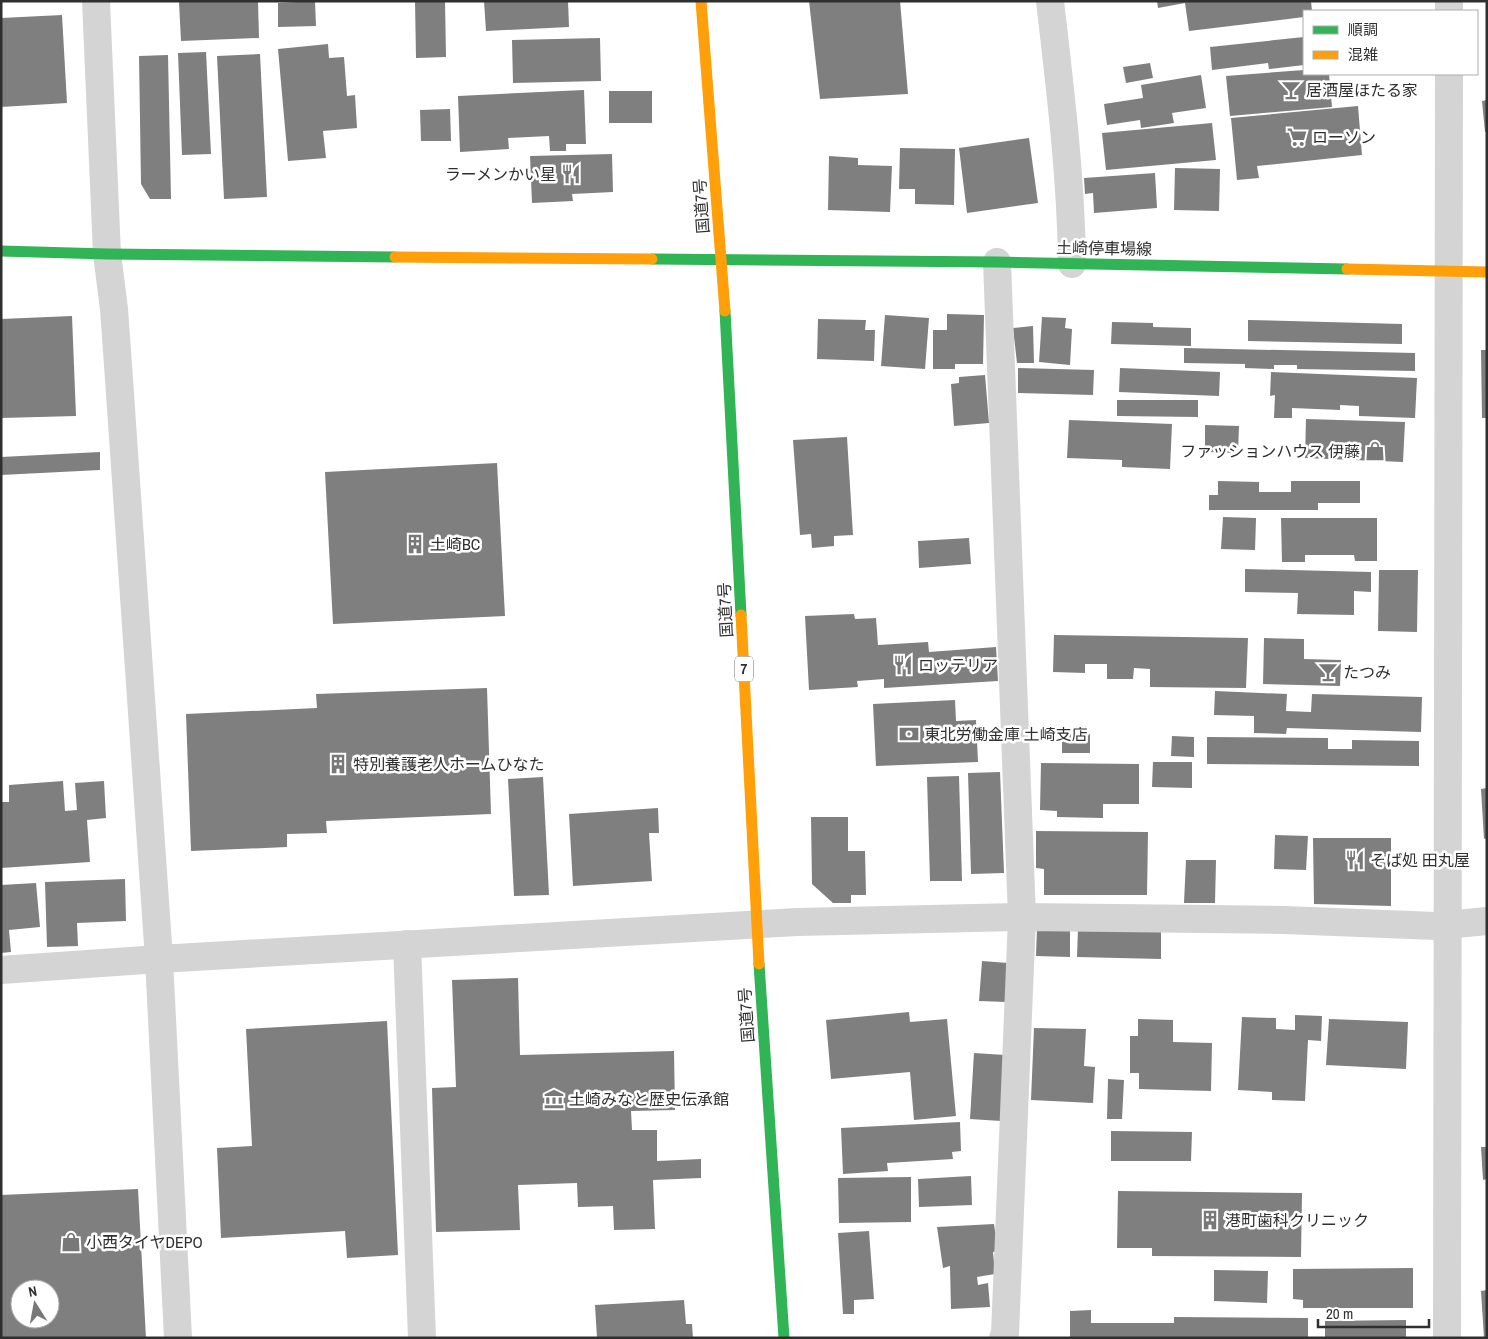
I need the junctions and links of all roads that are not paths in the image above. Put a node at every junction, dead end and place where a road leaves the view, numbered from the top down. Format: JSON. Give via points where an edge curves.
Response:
{"nodes":[{"id":1,"x":96,"y":1,"type":"edge"},
{"id":2,"x":701,"y":1,"type":"edge"},
{"id":3,"x":1050,"y":1,"type":"edge"},
{"id":4,"x":1449,"y":75,"type":"edge"},
{"id":5,"x":1,"y":250,"type":"edge"},
{"id":6,"x":106,"y":254,"type":"junction"},
{"id":7,"x":721,"y":261,"type":"junction"},
{"id":8,"x":997,"y":262,"type":"junction"},
{"id":9,"x":1072,"y":264,"type":"junction"},
{"id":10,"x":1448,"y":271,"type":"junction"},
{"id":11,"x":1487,"y":272,"type":"edge"},
{"id":12,"x":1022,"y":917,"type":"junction"},
{"id":13,"x":1487,"y":921,"type":"edge"},
{"id":14,"x":756,"y":924,"type":"junction"},
{"id":15,"x":1447,"y":925,"type":"junction"},
{"id":16,"x":407,"y":944,"type":"junction"},
{"id":17,"x":159,"y":959,"type":"junction"},
{"id":18,"x":1,"y":970,"type":"edge"},
{"id":19,"x":178,"y":1338,"type":"edge"},
{"id":20,"x":422,"y":1338,"type":"edge"},
{"id":21,"x":784,"y":1338,"type":"edge"},
{"id":22,"x":1003,"y":1338,"type":"edge"},
{"id":23,"x":1447,"y":1338,"type":"edge"}],
"edges":[{"from":1,"to":6,"type":"street"},
{"from":2,"to":7,"type":"main road","name":"国道7号","number":"7"},
{"from":3,"to":9,"type":"street","via":[[1062,103]]},
{"from":4,"to":10,"type":"street"},
{"from":5,"to":6,"type":"main road","name":"土崎停車場線"},
{"from":6,"to":7,"type":"main road","name":"土崎停車場線"},
{"from":6,"to":17,"type":"street","via":[[114,309]]},
{"from":7,"to":8,"type":"main road","name":"土崎停車場線"},
{"from":7,"to":14,"type":"main road","name":"国道7号","number":"7","via":[[728,344]]},
{"from":8,"to":9,"type":"main road","name":"土崎停車場線"},
{"from":8,"to":12,"type":"street"},
{"from":9,"to":10,"type":"main road","name":"土崎停車場線"},
{"from":10,"to":11,"type":"main road","name":"土崎停車場線"},
{"from":10,"to":15,"type":"street"},
{"from":12,"to":14,"type":"street"},
{"from":12,"to":15,"type":"street"},
{"from":12,"to":22,"type":"street"},
{"from":13,"to":15,"type":"street"},
{"from":14,"to":16,"type":"street"},
{"from":14,"to":21,"type":"main road","name":"国道7号","number":"7"},
{"from":15,"to":23,"type":"street"},
{"from":16,"to":17,"type":"street"},
{"from":16,"to":20,"type":"street"},
{"from":17,"to":18,"type":"street"},
{"from":17,"to":19,"type":"street"}]}
